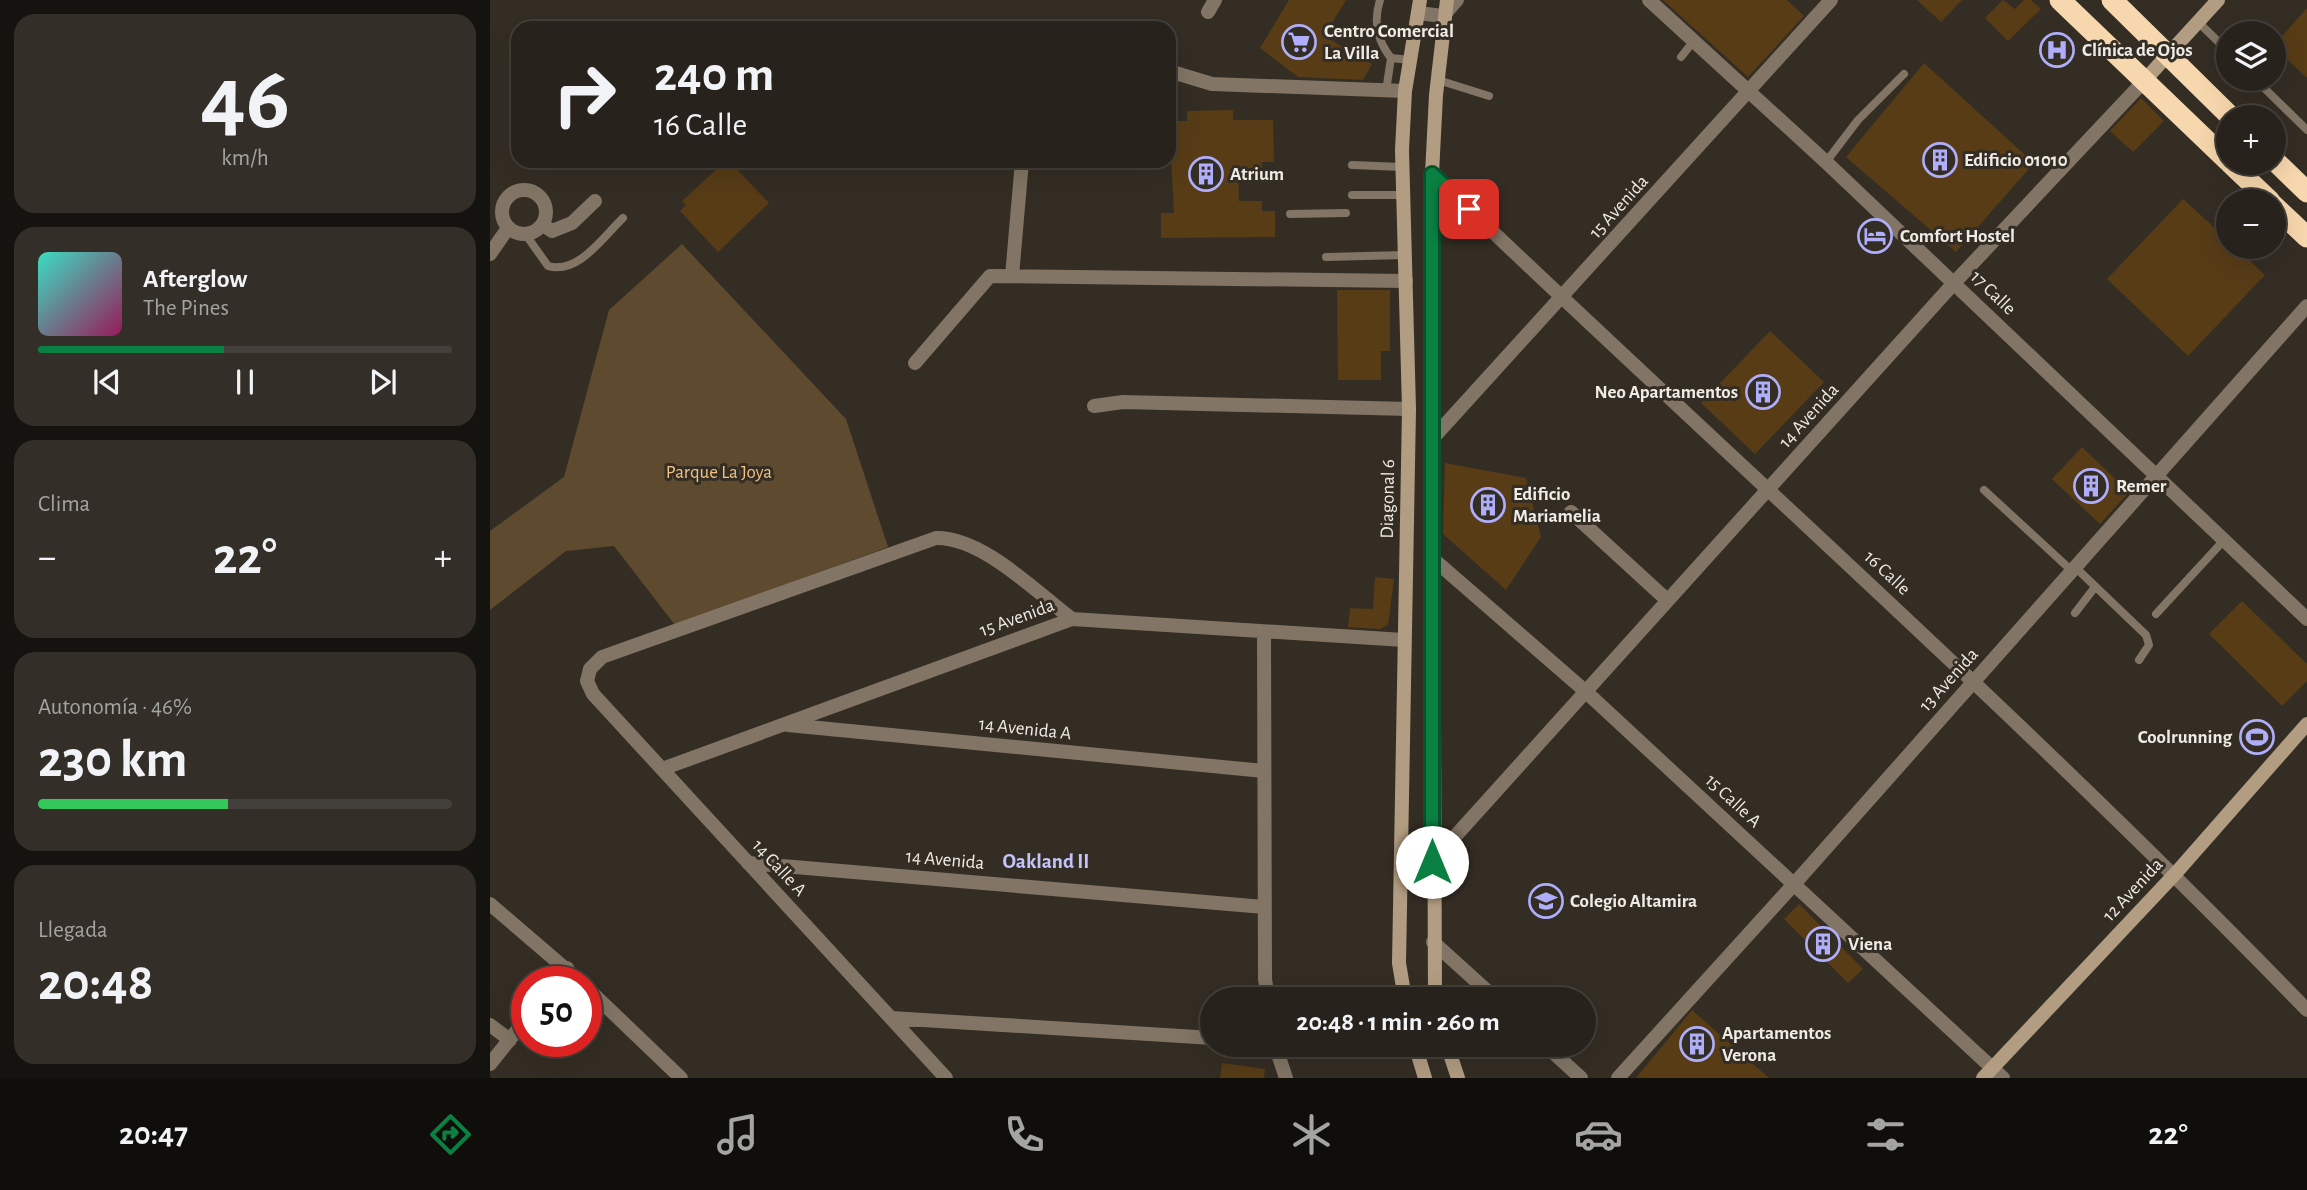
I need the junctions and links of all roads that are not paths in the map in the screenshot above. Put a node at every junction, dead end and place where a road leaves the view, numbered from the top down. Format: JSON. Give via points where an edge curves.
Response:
{"nodes":[{"id":1,"x":1380,"y":0,"type":"edge"},
{"id":2,"x":1447,"y":0,"type":"edge"},
{"id":3,"x":1457,"y":0,"type":"edge"},
{"id":4,"x":1649,"y":0,"type":"edge"},
{"id":5,"x":1831,"y":0,"type":"edge"},
{"id":6,"x":2060,"y":0,"type":"edge"},
{"id":7,"x":2112,"y":0,"type":"edge"},
{"id":8,"x":2218,"y":0,"type":"edge"},
{"id":9,"x":1419,"y":6,"type":"edge"},
{"id":10,"x":1443,"y":16,"type":"junction"},
{"id":11,"x":2198,"y":22,"type":"junction"},
{"id":12,"x":2216,"y":39,"type":"edge"},
{"id":13,"x":1693,"y":42,"type":"junction"},
{"id":14,"x":2168,"y":56,"type":"junction"},
{"id":15,"x":1681,"y":57,"type":"dead end"},
{"id":16,"x":1391,"y":58,"type":"junction"},
{"id":17,"x":1410,"y":60,"type":"junction"},
{"id":18,"x":1176,"y":73,"type":"edge"},
{"id":19,"x":1904,"y":74,"type":"dead end"},
{"id":20,"x":1438,"y":80,"type":"junction"},
{"id":21,"x":2144,"y":81,"type":"junction"},
{"id":22,"x":1386,"y":91,"type":"junction"},
{"id":23,"x":1405,"y":91,"type":"junction"},
{"id":24,"x":2267,"y":91,"type":"edge"},
{"id":25,"x":1749,"y":92,"type":"junction"},
{"id":26,"x":1489,"y":96,"type":"dead end"},
{"id":27,"x":2219,"y":105,"type":"edge"},
{"id":28,"x":2307,"y":130,"type":"edge"},
{"id":29,"x":2216,"y":150,"type":"edge"},
{"id":30,"x":1826,"y":162,"type":"junction"},
{"id":31,"x":1352,"y":165,"type":"dead end"},
{"id":32,"x":1402,"y":167,"type":"junction"},
{"id":33,"x":1022,"y":168,"type":"edge"},
{"id":34,"x":2286,"y":172,"type":"edge"},
{"id":35,"x":1432,"y":174,"type":"junction"},
{"id":36,"x":2242,"y":175,"type":"edge"},
{"id":37,"x":2257,"y":189,"type":"edge"},
{"id":38,"x":2307,"y":192,"type":"edge"},
{"id":39,"x":1352,"y":195,"type":"dead end"},
{"id":40,"x":1402,"y":195,"type":"junction"},
{"id":41,"x":595,"y":201,"type":"dead end"},
{"id":42,"x":1346,"y":213,"type":"dead end"},
{"id":43,"x":1290,"y":214,"type":"dead end"},
{"id":44,"x":2286,"y":217,"type":"edge"},
{"id":45,"x":623,"y":218,"type":"dead end"},
{"id":46,"x":543,"y":225,"type":"junction"},
{"id":47,"x":508,"y":228,"type":"junction"},
{"id":48,"x":526,"y":235,"type":"junction"},
{"id":49,"x":2307,"y":237,"type":"edge"},
{"id":50,"x":490,"y":254,"type":"edge"},
{"id":51,"x":1405,"y":255,"type":"junction"},
{"id":52,"x":1326,"y":257,"type":"dead end"},
{"id":53,"x":1012,"y":276,"type":"junction"},
{"id":54,"x":1406,"y":281,"type":"junction"},
{"id":55,"x":1954,"y":283,"type":"junction"},
{"id":56,"x":1562,"y":299,"type":"junction"},
{"id":57,"x":2307,"y":306,"type":"edge"},
{"id":58,"x":915,"y":363,"type":"dead end"},
{"id":59,"x":1094,"y":407,"type":"dead end"},
{"id":60,"x":1409,"y":409,"type":"junction"},
{"id":61,"x":1433,"y":438,"type":"junction"},
{"id":62,"x":2158,"y":477,"type":"junction"},
{"id":63,"x":1769,"y":489,"type":"junction"},
{"id":64,"x":1984,"y":490,"type":"dead end"},
{"id":65,"x":1572,"y":512,"type":"dead end"},
{"id":66,"x":2226,"y":538,"type":"junction"},
{"id":67,"x":1433,"y":558,"type":"junction"},
{"id":68,"x":2073,"y":569,"type":"junction"},
{"id":69,"x":2095,"y":587,"type":"junction"},
{"id":70,"x":1667,"y":600,"type":"junction"},
{"id":71,"x":2075,"y":613,"type":"dead end"},
{"id":72,"x":2156,"y":614,"type":"dead end"},
{"id":73,"x":1072,"y":619,"type":"junction"},
{"id":74,"x":2307,"y":619,"type":"edge"},
{"id":75,"x":1264,"y":632,"type":"junction"},
{"id":76,"x":1404,"y":640,"type":"junction"},
{"id":77,"x":2139,"y":660,"type":"dead end"},
{"id":78,"x":1974,"y":680,"type":"junction"},
{"id":79,"x":1584,"y":690,"type":"junction"},
{"id":80,"x":2307,"y":724,"type":"edge"},
{"id":81,"x":783,"y":725,"type":"junction"},
{"id":82,"x":662,"y":769,"type":"junction"},
{"id":83,"x":1264,"y":771,"type":"junction"},
{"id":84,"x":1432,"y":862,"type":"junction"},
{"id":85,"x":748,"y":863,"type":"junction"},
{"id":86,"x":2175,"y":874,"type":"junction"},
{"id":87,"x":1795,"y":883,"type":"junction"},
{"id":88,"x":490,"y":904,"type":"edge"},
{"id":89,"x":1264,"y":907,"type":"junction"},
{"id":90,"x":1433,"y":942,"type":"junction"},
{"id":91,"x":565,"y":966,"type":"edge"},
{"id":92,"x":1267,"y":987,"type":"edge"},
{"id":93,"x":1403,"y":987,"type":"edge"},
{"id":94,"x":1435,"y":987,"type":"edge"},
{"id":95,"x":1483,"y":987,"type":"edge"},
{"id":96,"x":602,"y":1002,"type":"edge"},
{"id":97,"x":2307,"y":1010,"type":"edge"},
{"id":98,"x":891,"y":1018,"type":"junction"},
{"id":99,"x":490,"y":1025,"type":"edge"},
{"id":100,"x":1200,"y":1037,"type":"edge"},
{"id":101,"x":510,"y":1040,"type":"joint"},
{"id":102,"x":1279,"y":1057,"type":"edge"},
{"id":103,"x":1419,"y":1057,"type":"edge"},
{"id":104,"x":1451,"y":1057,"type":"edge"},
{"id":105,"x":1558,"y":1057,"type":"edge"},
{"id":106,"x":490,"y":1064,"type":"edge"},
{"id":107,"x":1993,"y":1075,"type":"edge"},
{"id":108,"x":681,"y":1078,"type":"edge"},
{"id":109,"x":946,"y":1078,"type":"edge"},
{"id":110,"x":1286,"y":1078,"type":"edge"},
{"id":111,"x":1425,"y":1078,"type":"edge"},
{"id":112,"x":1458,"y":1078,"type":"edge"},
{"id":113,"x":1581,"y":1078,"type":"edge"},
{"id":114,"x":1618,"y":1078,"type":"edge"}],
"edges":[{"from":1,"to":16,"type":"lane","via":[[1375,15],[1378,34]]},
{"from":2,"to":10,"type":"main road"},
{"from":3,"to":10,"type":"street"},
{"from":4,"to":13,"type":"street","name":"17 Calle"},
{"from":5,"to":25,"type":"street","name":"15 Avenida"},
{"from":6,"to":21,"type":"highway"},
{"from":7,"to":14,"type":"highway"},
{"from":8,"to":11,"type":"main road","name":"14 Avenida"},
{"from":9,"to":10,"type":"street"},
{"from":9,"to":17,"type":"main road","name":"Diagonal 6"},
{"from":10,"to":20,"type":"main road"},
{"from":11,"to":12,"type":"lane"},
{"from":11,"to":14,"type":"main road","name":"14 Avenida"},
{"from":13,"to":15,"type":"lane"},
{"from":13,"to":25,"type":"street","name":"17 Calle"},
{"from":14,"to":21,"type":"main road","name":"14 Avenida"},
{"from":14,"to":27,"type":"highway"},
{"from":16,"to":17,"type":"lane"},
{"from":16,"to":22,"type":"lane"},
{"from":17,"to":23,"type":"main road","name":"Diagonal 6"},
{"from":18,"to":22,"type":"street","via":[[1212,84]]},
{"from":19,"to":30,"type":"lane","via":[[1858,120]]},
{"from":20,"to":26,"type":"lane"},
{"from":20,"to":35,"type":"main road"},
{"from":21,"to":29,"type":"highway"},
{"from":21,"to":55,"type":"street","name":"14 Avenida"},
{"from":22,"to":23,"type":"street"},
{"from":23,"to":32,"type":"main road","name":"Diagonal 6"},
{"from":24,"to":28,"type":"lane"},
{"from":25,"to":30,"type":"street","name":"17 Calle"},
{"from":25,"to":56,"type":"street","name":"15 Avenida"},
{"from":30,"to":55,"type":"street","name":"17 Calle"},
{"from":31,"to":32,"type":"lane"},
{"from":32,"to":40,"type":"main road","name":"Diagonal 6"},
{"from":33,"to":53,"type":"street"},
{"from":34,"to":38,"type":"highway"},
{"from":35,"to":56,"type":"street","name":"16 Calle"},
{"from":35,"to":61,"type":"main road"},
{"from":36,"to":37,"type":"highway"},
{"from":39,"to":40,"type":"lane"},
{"from":40,"to":51,"type":"main road","name":"Diagonal 6"},
{"from":41,"to":46,"type":"street","via":[[561,230]]},
{"from":42,"to":43,"type":"lane"},
{"from":44,"to":49,"type":"highway"},
{"from":45,"to":48,"type":"lane","via":[[572,267],[560,270],[548,267]]},
{"from":46,"to":47,"type":"street","via":[[546,205],[532,191],[522,189],[512,192],[501,209]]},
{"from":46,"to":48,"type":"street"},
{"from":47,"to":48,"type":"street"},
{"from":47,"to":50,"type":"street"},
{"from":51,"to":52,"type":"lane"},
{"from":51,"to":54,"type":"main road","name":"Diagonal 6"},
{"from":53,"to":54,"type":"street"},
{"from":53,"to":58,"type":"street","via":[[990,275]]},
{"from":54,"to":60,"type":"main road","name":"Diagonal 6"},
{"from":55,"to":62,"type":"street","name":"17 Calle"},
{"from":55,"to":63,"type":"street","name":"14 Avenida"},
{"from":56,"to":61,"type":"street","name":"15 Avenida"},
{"from":56,"to":63,"type":"street","name":"16 Calle"},
{"from":57,"to":62,"type":"street","name":"13 Avenida"},
{"from":59,"to":60,"type":"street","via":[[1123,402]]},
{"from":60,"to":76,"type":"main road","name":"Diagonal 6"},
{"from":61,"to":67,"type":"main road"},
{"from":62,"to":66,"type":"street","name":"17 Calle"},
{"from":62,"to":68,"type":"street","name":"13 Avenida"},
{"from":63,"to":70,"type":"street","name":"14 Avenida"},
{"from":63,"to":78,"type":"street","name":"16 Calle"},
{"from":64,"to":68,"type":"lane"},
{"from":65,"to":70,"type":"street"},
{"from":66,"to":72,"type":"lane"},
{"from":66,"to":74,"type":"street","name":"17 Calle"},
{"from":67,"to":79,"type":"street","name":"15 Calle A"},
{"from":67,"to":84,"type":"main road"},
{"from":68,"to":69,"type":"lane"},
{"from":68,"to":78,"type":"street","name":"13 Avenida"},
{"from":69,"to":71,"type":"lane"},
{"from":69,"to":77,"type":"lane","via":[[2146,635],[2149,645]]},
{"from":70,"to":79,"type":"street","name":"14 Avenida"},
{"from":73,"to":75,"type":"street","name":"15 Avenida"},
{"from":73,"to":81,"type":"street","name":"15 Avenida"},
{"from":73,"to":82,"type":"street","name":"14 Calle A","via":[[977,547],[956,538],[936,538],[602,657],[590,669],[587,681],[593,694]]},
{"from":75,"to":76,"type":"street","name":"15 Avenida"},
{"from":75,"to":83,"type":"street"},
{"from":76,"to":93,"type":"main road","name":"Diagonal 6","via":[[1399,963]]},
{"from":78,"to":86,"type":"street","name":"16 Calle"},
{"from":78,"to":87,"type":"street","name":"13 Avenida"},
{"from":79,"to":84,"type":"street","name":"14 Avenida"},
{"from":79,"to":87,"type":"street","name":"15 Calle A"},
{"from":80,"to":86,"type":"main road","name":"12 Avenida"},
{"from":81,"to":82,"type":"street","name":"15 Avenida"},
{"from":81,"to":83,"type":"street","name":"14 Avenida A"},
{"from":82,"to":85,"type":"street","name":"14 Calle A"},
{"from":83,"to":89,"type":"street"},
{"from":84,"to":90,"type":"main road"},
{"from":85,"to":89,"type":"street","name":"14 Avenida"},
{"from":85,"to":98,"type":"street","name":"14 Calle A"},
{"from":86,"to":97,"type":"street","name":"16 Calle"},
{"from":86,"to":107,"type":"main road","name":"12 Avenida"},
{"from":87,"to":107,"type":"street","name":"15 Calle A"},
{"from":87,"to":114,"type":"street","name":"13 Avenida"},
{"from":88,"to":91,"type":"street"},
{"from":89,"to":92,"type":"street"},
{"from":90,"to":94,"type":"main road"},
{"from":90,"to":95,"type":"street"},
{"from":96,"to":108,"type":"street"},
{"from":98,"to":100,"type":"street"},
{"from":98,"to":109,"type":"street","name":"14 Calle A"},
{"from":99,"to":101,"type":"street"},
{"from":101,"to":106,"type":"street"},
{"from":102,"to":110,"type":"street"},
{"from":103,"to":111,"type":"main road"},
{"from":104,"to":112,"type":"main road"},
{"from":105,"to":113,"type":"street"}]}
